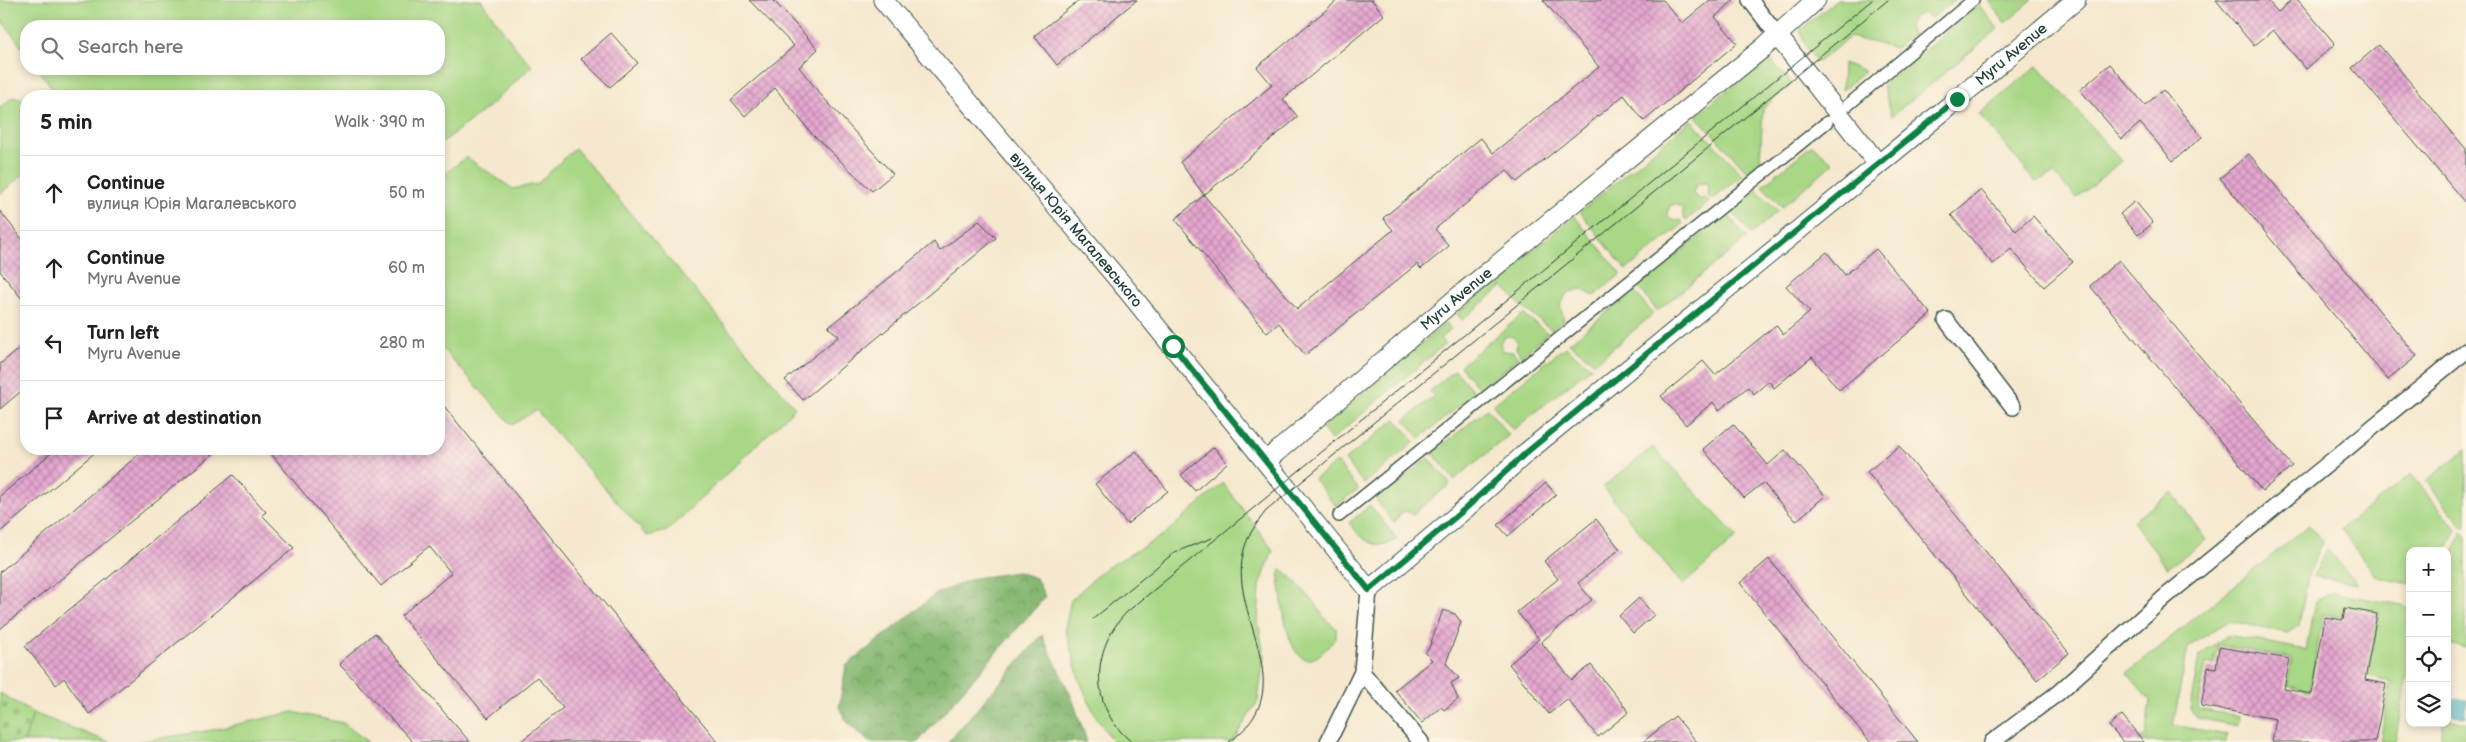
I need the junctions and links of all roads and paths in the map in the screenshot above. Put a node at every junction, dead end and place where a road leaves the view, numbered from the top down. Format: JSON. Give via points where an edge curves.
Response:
{"nodes":[{"id":1,"x":883,"y":0,"type":"edge"},
{"id":2,"x":1750,"y":0,"type":"edge"},
{"id":3,"x":1816,"y":0,"type":"edge"},
{"id":4,"x":1973,"y":0,"type":"edge"},
{"id":5,"x":2076,"y":0,"type":"edge"},
{"id":6,"x":1777,"y":35,"type":"junction"},
{"id":7,"x":1848,"y":105,"type":"dead end"},
{"id":8,"x":1827,"y":122,"type":"dead end"},
{"id":9,"x":1878,"y":164,"type":"junction"},
{"id":10,"x":1946,"y":320,"type":"dead end"},
{"id":11,"x":2463,"y":354,"type":"edge"},
{"id":12,"x":2013,"y":407,"type":"dead end"},
{"id":13,"x":1266,"y":461,"type":"junction"},
{"id":14,"x":1339,"y":516,"type":"dead end"},
{"id":15,"x":1369,"y":590,"type":"junction"},
{"id":16,"x":1362,"y":672,"type":"junction"},
{"id":17,"x":1328,"y":742,"type":"edge"},
{"id":18,"x":1421,"y":742,"type":"edge"},
{"id":19,"x":1992,"y":742,"type":"edge"}],
"edges":[{"from":1,"to":13,"type":"street","name":"вулиця Юрія Магалевського","via":[[1128,290]]},
{"from":2,"to":6,"type":"street"},
{"from":3,"to":6,"type":"street","name":"Myru Avenue"},
{"from":4,"to":7,"type":"street"},
{"from":5,"to":9,"type":"street","name":"Myru Avenue"},
{"from":6,"to":9,"type":"street"},
{"from":6,"to":13,"type":"street","name":"Myru Avenue","via":[[1465,290]]},
{"from":8,"to":14,"type":"street"},
{"from":9,"to":15,"type":"street","name":"Myru Avenue","via":[[1527,452]]},
{"from":10,"to":12,"type":"street"},
{"from":11,"to":19,"type":"street","via":[[2165,597],[2058,694]]},
{"from":13,"to":15,"type":"street"},
{"from":15,"to":16,"type":"street"},
{"from":16,"to":17,"type":"street"},
{"from":16,"to":18,"type":"street"}]}
